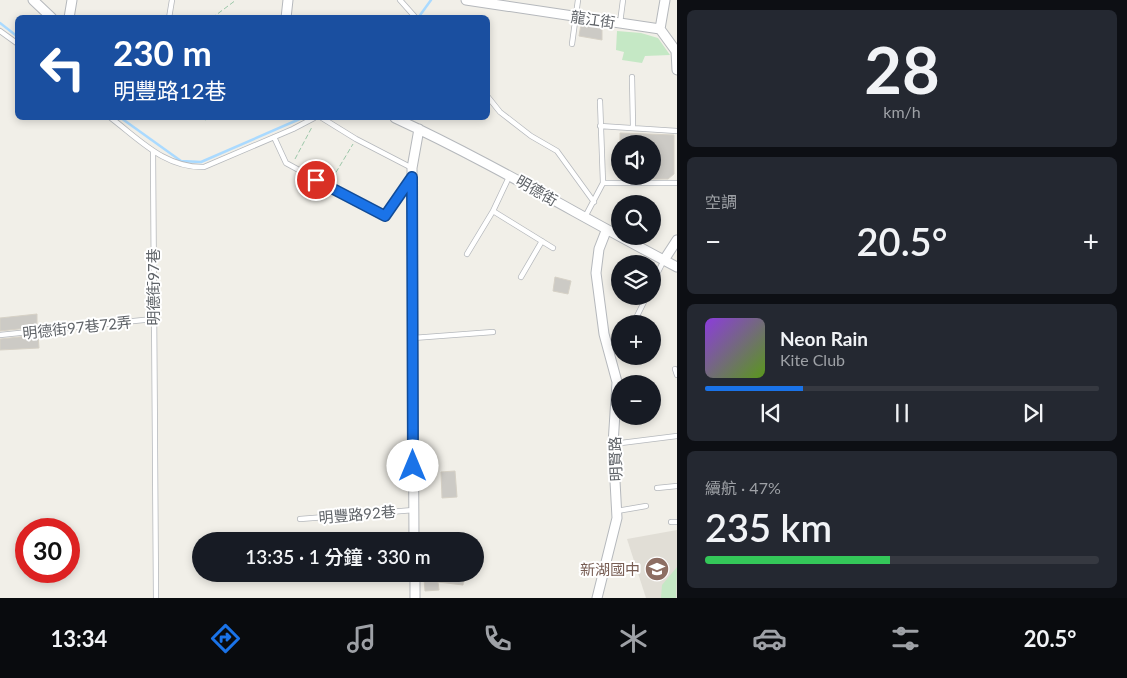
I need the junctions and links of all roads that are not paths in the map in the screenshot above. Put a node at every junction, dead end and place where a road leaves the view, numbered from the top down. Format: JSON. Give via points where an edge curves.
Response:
{"nodes":[{"id":1,"x":33,"y":0,"type":"edge"},
{"id":2,"x":72,"y":0,"type":"edge"},
{"id":3,"x":172,"y":0,"type":"edge"},
{"id":4,"x":288,"y":0,"type":"edge"},
{"id":5,"x":400,"y":0,"type":"edge"},
{"id":6,"x":466,"y":0,"type":"edge"},
{"id":7,"x":578,"y":0,"type":"edge"},
{"id":8,"x":623,"y":0,"type":"edge"},
{"id":9,"x":665,"y":0,"type":"edge"},
{"id":10,"x":525,"y":4,"type":"edge"},
{"id":11,"x":49,"y":15,"type":"edge"},
{"id":12,"x":70,"y":15,"type":"edge"},
{"id":13,"x":170,"y":15,"type":"edge"},
{"id":14,"x":286,"y":15,"type":"edge"},
{"id":15,"x":414,"y":15,"type":"edge"},
{"id":16,"x":575,"y":16,"type":"junction"},
{"id":17,"x":620,"y":23,"type":"junction"},
{"id":18,"x":660,"y":29,"type":"junction"},
{"id":19,"x":0,"y":31,"type":"edge"},
{"id":20,"x":15,"y":42,"type":"edge"},
{"id":21,"x":572,"y":44,"type":"dead end"},
{"id":22,"x":677,"y":70,"type":"edge"},
{"id":23,"x":632,"y":77,"type":"dead end"},
{"id":24,"x":490,"y":100,"type":"edge"},
{"id":25,"x":600,"y":100,"type":"dead end"},
{"id":26,"x":114,"y":120,"type":"edge"},
{"id":27,"x":310,"y":120,"type":"edge"},
{"id":28,"x":325,"y":120,"type":"edge"},
{"id":29,"x":401,"y":120,"type":"edge"},
{"id":30,"x":600,"y":126,"type":"junction"},
{"id":31,"x":633,"y":126,"type":"junction"},
{"id":32,"x":419,"y":128,"type":"junction"},
{"id":33,"x":677,"y":131,"type":"edge"},
{"id":34,"x":274,"y":137,"type":"junction"},
{"id":35,"x":153,"y":151,"type":"junction"},
{"id":36,"x":412,"y":172,"type":"junction"},
{"id":37,"x":510,"y":175,"type":"junction"},
{"id":38,"x":603,"y":183,"type":"junction"},
{"id":39,"x":677,"y":183,"type":"edge"},
{"id":40,"x":594,"y":202,"type":"junction"},
{"id":41,"x":493,"y":211,"type":"junction"},
{"id":42,"x":585,"y":218,"type":"junction"},
{"id":43,"x":606,"y":231,"type":"junction"},
{"id":44,"x":677,"y":240,"type":"edge"},
{"id":45,"x":542,"y":241,"type":"junction"},
{"id":46,"x":553,"y":248,"type":"dead end"},
{"id":47,"x":467,"y":254,"type":"dead end"},
{"id":48,"x":664,"y":260,"type":"junction"},
{"id":49,"x":661,"y":266,"type":"edge"},
{"id":50,"x":677,"y":267,"type":"edge"},
{"id":51,"x":521,"y":277,"type":"dead end"},
{"id":52,"x":153,"y":318,"type":"junction"},
{"id":53,"x":493,"y":332,"type":"dead end"},
{"id":54,"x":0,"y":335,"type":"edge"},
{"id":55,"x":413,"y":338,"type":"junction"},
{"id":56,"x":675,"y":369,"type":"dead end"},
{"id":57,"x":677,"y":376,"type":"edge"},
{"id":58,"x":677,"y":436,"type":"edge"},
{"id":59,"x":613,"y":444,"type":"junction"},
{"id":60,"x":677,"y":486,"type":"edge"},
{"id":61,"x":657,"y":488,"type":"dead end"},
{"id":62,"x":646,"y":506,"type":"dead end"},
{"id":63,"x":414,"y":510,"type":"junction"},
{"id":64,"x":617,"y":511,"type":"junction"},
{"id":65,"x":300,"y":519,"type":"dead end"},
{"id":66,"x":671,"y":522,"type":"dead end"},
{"id":67,"x":677,"y":522,"type":"edge"},
{"id":68,"x":414,"y":532,"type":"edge"},
{"id":69,"x":415,"y":582,"type":"edge"},
{"id":70,"x":156,"y":598,"type":"edge"},
{"id":71,"x":415,"y":598,"type":"edge"},
{"id":72,"x":597,"y":598,"type":"edge"}],
"edges":[{"from":1,"to":11,"type":"street"},
{"from":2,"to":12,"type":"street"},
{"from":3,"to":13,"type":"lane"},
{"from":4,"to":14,"type":"street"},
{"from":5,"to":15,"type":"lane"},
{"from":6,"to":10,"type":"street","name":"龍江街"},
{"from":7,"to":16,"type":"lane"},
{"from":8,"to":17,"type":"lane"},
{"from":9,"to":18,"type":"street"},
{"from":10,"to":16,"type":"street","name":"龍江街"},
{"from":16,"to":17,"type":"street","name":"龍江街"},
{"from":16,"to":21,"type":"lane"},
{"from":17,"to":18,"type":"street","name":"龍江街"},
{"from":18,"to":22,"type":"street","via":[[676,51]]},
{"from":19,"to":20,"type":"lane"},
{"from":23,"to":31,"type":"lane"},
{"from":24,"to":40,"type":"lane","via":[[530,136],[557,151]]},
{"from":25,"to":30,"type":"lane"},
{"from":26,"to":35,"type":"lane"},
{"from":27,"to":34,"type":"lane"},
{"from":28,"to":36,"type":"lane"},
{"from":29,"to":32,"type":"street","name":"明德街"},
{"from":30,"to":31,"type":"lane"},
{"from":30,"to":38,"type":"lane"},
{"from":31,"to":33,"type":"lane"},
{"from":32,"to":36,"type":"street"},
{"from":32,"to":37,"type":"street","name":"明德街"},
{"from":34,"to":35,"type":"lane","via":[[204,167],[180,165]]},
{"from":34,"to":36,"type":"lane","via":[[286,163],[385,216]]},
{"from":35,"to":52,"type":"lane","name":"明德街97巷"},
{"from":36,"to":55,"type":"street"},
{"from":37,"to":41,"type":"lane"},
{"from":37,"to":42,"type":"street","name":"明德街"},
{"from":38,"to":39,"type":"lane"},
{"from":38,"to":40,"type":"lane"},
{"from":40,"to":42,"type":"lane"},
{"from":41,"to":45,"type":"lane"},
{"from":41,"to":47,"type":"lane"},
{"from":42,"to":43,"type":"street","name":"明德街"},
{"from":43,"to":48,"type":"street","name":"明德街"},
{"from":43,"to":59,"type":"street","name":"明賢路","via":[[599,249],[596,273],[604,334],[617,382]]},
{"from":44,"to":48,"type":"street"},
{"from":45,"to":46,"type":"lane"},
{"from":45,"to":51,"type":"lane"},
{"from":48,"to":49,"type":"lane"},
{"from":48,"to":50,"type":"street","name":"明德街"},
{"from":52,"to":54,"type":"lane","name":"明德街97巷72弄"},
{"from":52,"to":70,"type":"lane","name":"明德街97巷"},
{"from":53,"to":55,"type":"lane"},
{"from":55,"to":63,"type":"street"},
{"from":56,"to":57,"type":"lane"},
{"from":58,"to":59,"type":"lane"},
{"from":59,"to":64,"type":"street","name":"明賢路"},
{"from":60,"to":61,"type":"lane"},
{"from":62,"to":64,"type":"lane"},
{"from":63,"to":65,"type":"lane","name":"明豐路92巷"},
{"from":63,"to":68,"type":"street"},
{"from":64,"to":72,"type":"street","name":"明賢路","via":[[611,550]]},
{"from":66,"to":67,"type":"lane"},
{"from":69,"to":71,"type":"street"}]}
